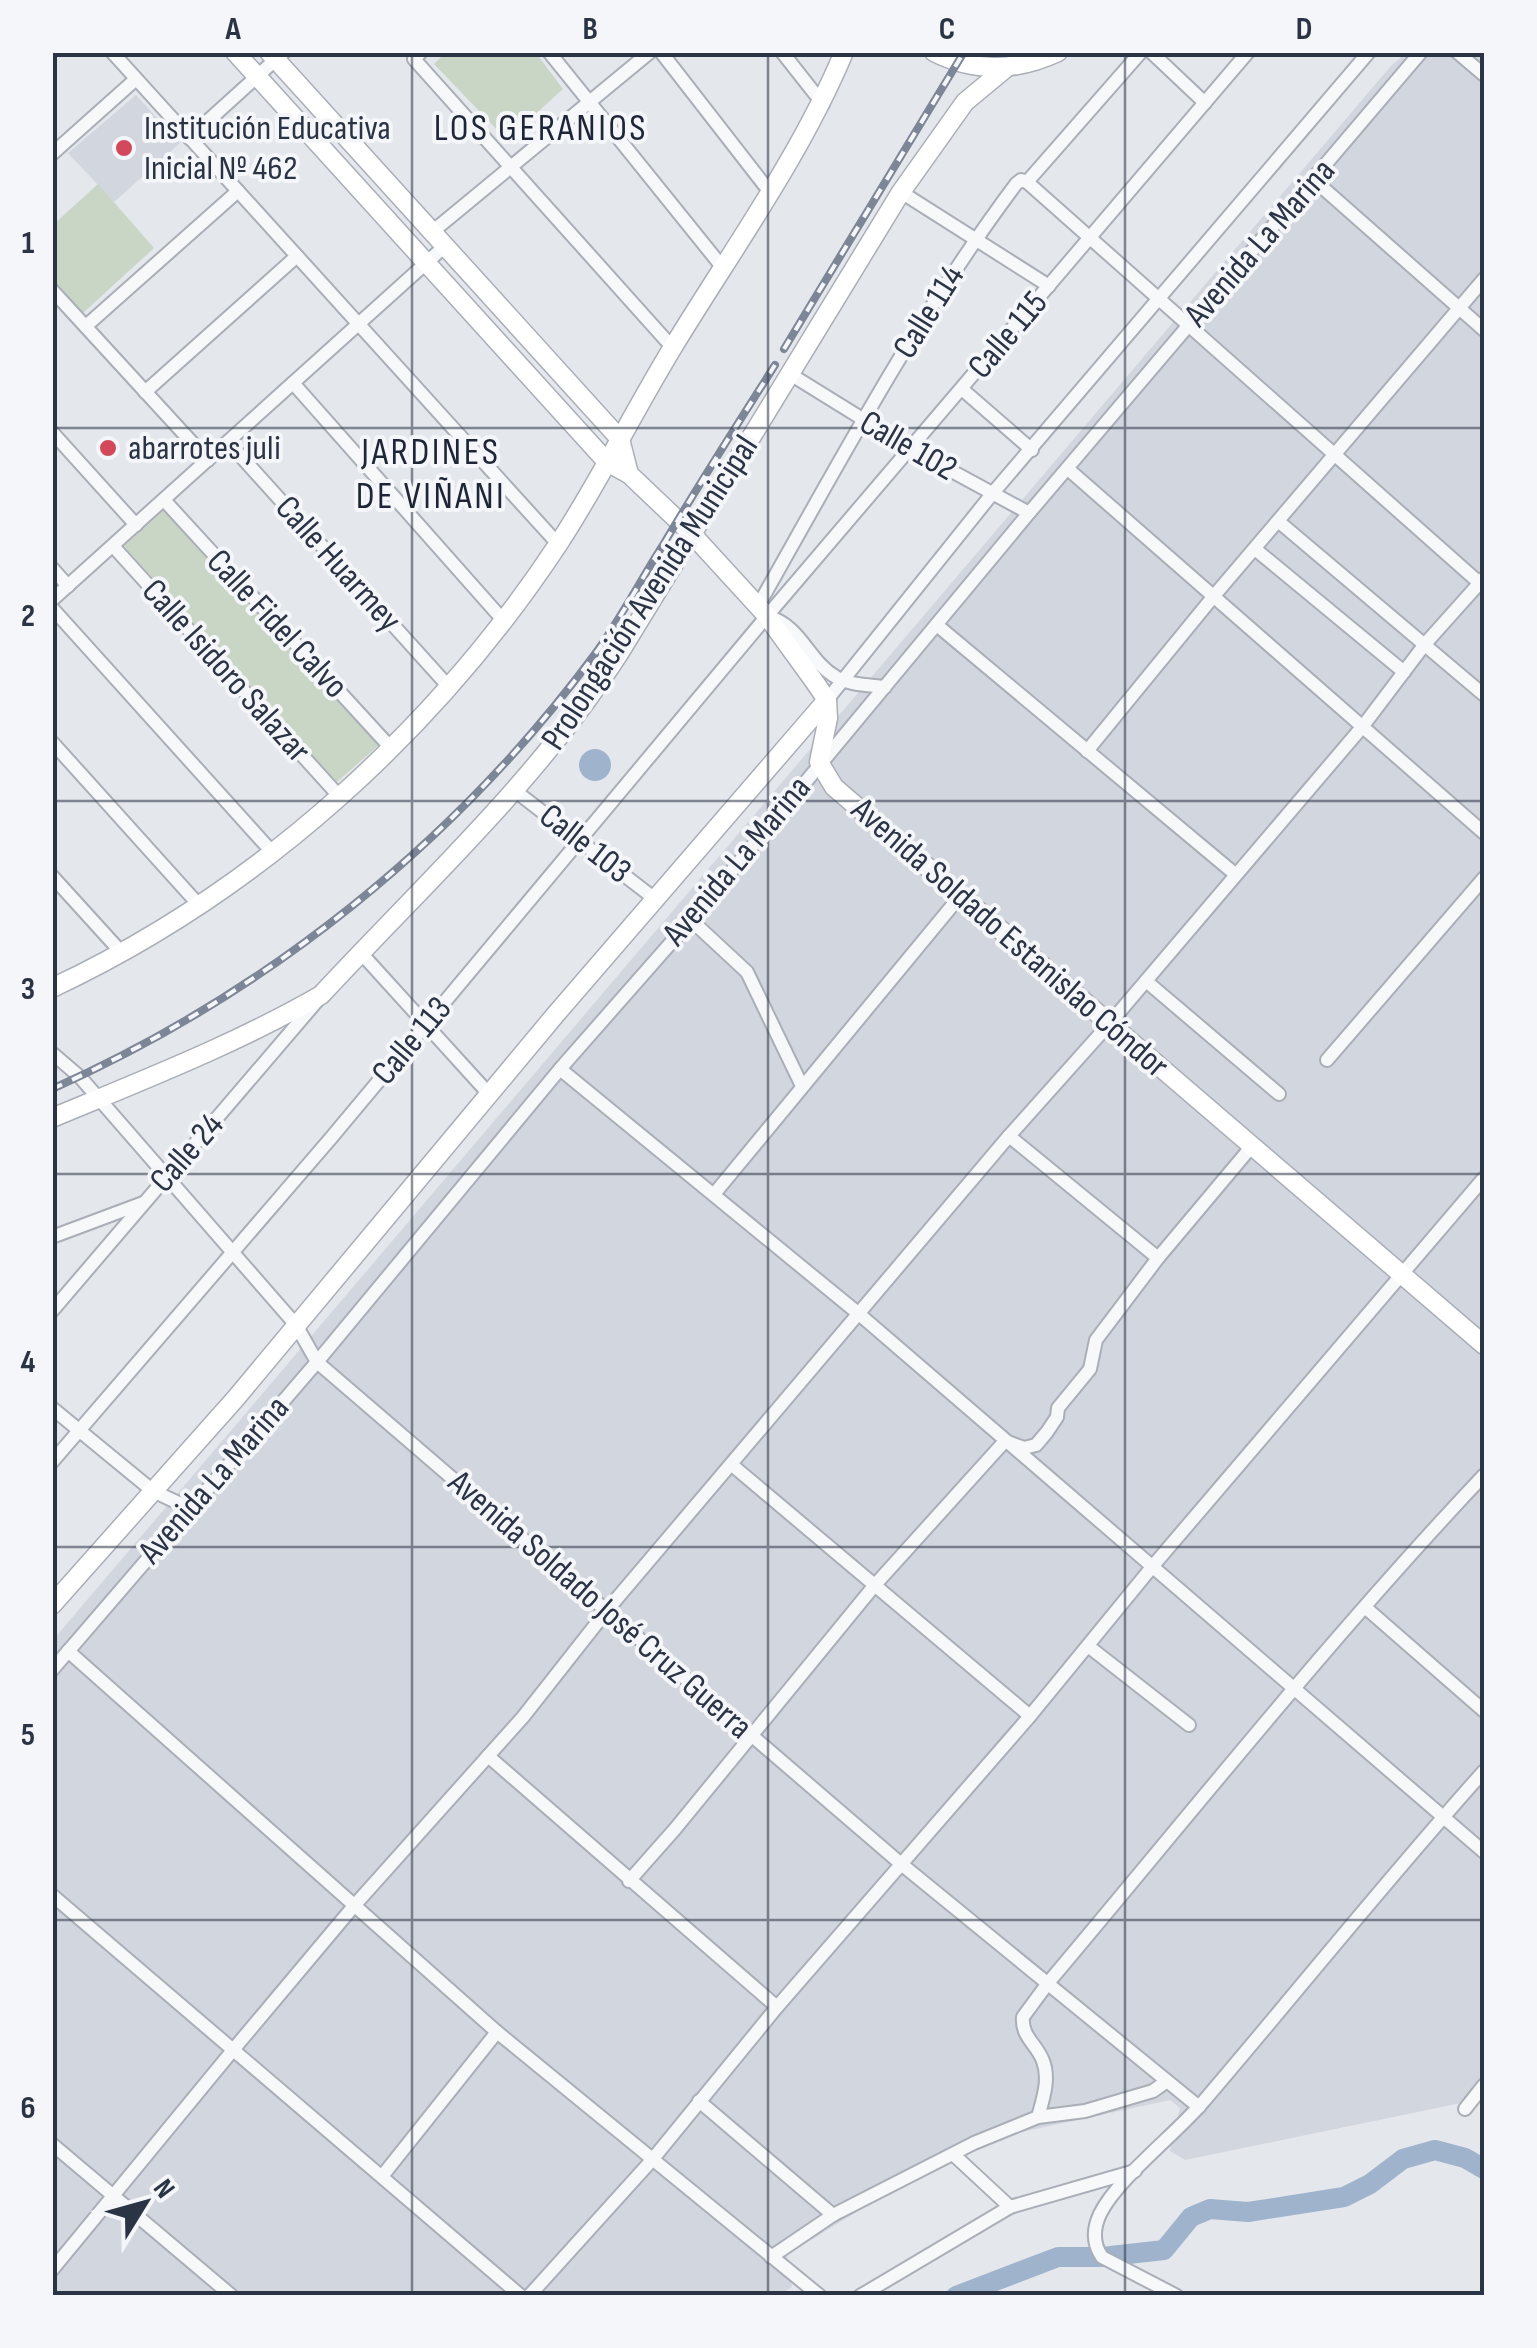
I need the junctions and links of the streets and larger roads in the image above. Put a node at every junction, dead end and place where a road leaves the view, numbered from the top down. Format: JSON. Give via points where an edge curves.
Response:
{"nodes":[{"id":1,"x":112,"y":52,"type":"edge"},
{"id":2,"x":235,"y":52,"type":"edge"},
{"id":3,"x":549,"y":52,"type":"edge"},
{"id":4,"x":650,"y":52,"type":"edge"},
{"id":5,"x":661,"y":52,"type":"edge"},
{"id":6,"x":782,"y":52,"type":"edge"},
{"id":7,"x":844,"y":52,"type":"edge"},
{"id":8,"x":934,"y":52,"type":"edge"},
{"id":9,"x":1141,"y":52,"type":"edge"},
{"id":10,"x":1150,"y":52,"type":"edge"},
{"id":11,"x":1248,"y":52,"type":"edge"},
{"id":12,"x":1369,"y":52,"type":"edge"},
{"id":13,"x":1422,"y":52,"type":"edge"},
{"id":14,"x":1457,"y":52,"type":"edge"},
{"id":15,"x":1059,"y":53,"type":"edge"},
{"id":16,"x":277,"y":55,"type":"edge"},
{"id":17,"x":417,"y":56,"type":"edge"},
{"id":18,"x":1006,"y":68,"type":"junction"},
{"id":19,"x":1484,"y":76,"type":"edge"},
{"id":20,"x":257,"y":77,"type":"junction"},
{"id":21,"x":136,"y":80,"type":"junction"},
{"id":22,"x":589,"y":102,"type":"junction"},
{"id":23,"x":1205,"y":103,"type":"junction"},
{"id":24,"x":823,"y":104,"type":"junction"},
{"id":25,"x":190,"y":138,"type":"junction"},
{"id":26,"x":52,"y":154,"type":"edge"},
{"id":27,"x":510,"y":168,"type":"junction"},
{"id":28,"x":1314,"y":180,"type":"junction"},
{"id":29,"x":1027,"y":182,"type":"junction"},
{"id":30,"x":238,"y":191,"type":"junction"},
{"id":31,"x":769,"y":191,"type":"junction"},
{"id":32,"x":901,"y":192,"type":"junction"},
{"id":33,"x":975,"y":238,"type":"junction"},
{"id":34,"x":438,"y":239,"type":"junction"},
{"id":35,"x":1089,"y":239,"type":"junction"},
{"id":36,"x":296,"y":256,"type":"junction"},
{"id":37,"x":426,"y":263,"type":"junction"},
{"id":38,"x":722,"y":268,"type":"junction"},
{"id":39,"x":1484,"y":280,"type":"edge"},
{"id":40,"x":1050,"y":286,"type":"junction"},
{"id":41,"x":52,"y":290,"type":"edge"},
{"id":42,"x":1158,"y":301,"type":"junction"},
{"id":43,"x":1460,"y":308,"type":"junction"},
{"id":44,"x":358,"y":324,"type":"junction"},
{"id":45,"x":86,"y":326,"type":"junction"},
{"id":46,"x":1188,"y":327,"type":"junction"},
{"id":47,"x":1484,"y":330,"type":"edge"},
{"id":48,"x":672,"y":348,"type":"junction"},
{"id":49,"x":790,"y":374,"type":"junction"},
{"id":50,"x":293,"y":383,"type":"junction"},
{"id":51,"x":963,"y":390,"type":"junction"},
{"id":52,"x":146,"y":392,"type":"junction"},
{"id":53,"x":862,"y":420,"type":"junction"},
{"id":54,"x":52,"y":432,"type":"edge"},
{"id":55,"x":620,"y":439,"type":"junction"},
{"id":56,"x":228,"y":442,"type":"junction"},
{"id":57,"x":911,"y":449,"type":"junction"},
{"id":58,"x":1032,"y":450,"type":"junction"},
{"id":59,"x":1335,"y":454,"type":"junction"},
{"id":60,"x":208,"y":460,"type":"junction"},
{"id":61,"x":607,"y":462,"type":"junction"},
{"id":62,"x":1068,"y":469,"type":"junction"},
{"id":63,"x":629,"y":474,"type":"junction"},
{"id":64,"x":992,"y":494,"type":"junction"},
{"id":65,"x":164,"y":500,"type":"junction"},
{"id":66,"x":1029,"y":513,"type":"junction"},
{"id":67,"x":1278,"y":521,"type":"junction"},
{"id":68,"x":136,"y":524,"type":"junction"},
{"id":69,"x":691,"y":533,"type":"junction"},
{"id":70,"x":558,"y":544,"type":"junction"},
{"id":71,"x":113,"y":546,"type":"junction"},
{"id":72,"x":1255,"y":550,"type":"junction"},
{"id":73,"x":52,"y":568,"type":"edge"},
{"id":74,"x":1483,"y":583,"type":"edge"},
{"id":75,"x":68,"y":586,"type":"junction"},
{"id":76,"x":1213,"y":597,"type":"junction"},
{"id":77,"x":52,"y":600,"type":"edge"},
{"id":78,"x":52,"y":608,"type":"edge"},
{"id":79,"x":762,"y":611,"type":"junction"},
{"id":80,"x":504,"y":620,"type":"junction"},
{"id":81,"x":938,"y":626,"type":"junction"},
{"id":82,"x":1425,"y":644,"type":"junction"},
{"id":83,"x":1404,"y":672,"type":"junction"},
{"id":84,"x":840,"y":681,"type":"junction"},
{"id":85,"x":448,"y":687,"type":"junction"},
{"id":86,"x":884,"y":687,"type":"junction"},
{"id":87,"x":1484,"y":695,"type":"edge"},
{"id":88,"x":827,"y":700,"type":"junction"},
{"id":89,"x":1364,"y":726,"type":"junction"},
{"id":90,"x":52,"y":742,"type":"edge"},
{"id":91,"x":391,"y":748,"type":"junction"},
{"id":92,"x":1087,"y":751,"type":"junction"},
{"id":93,"x":820,"y":762,"type":"junction"},
{"id":94,"x":514,"y":790,"type":"junction"},
{"id":95,"x":339,"y":796,"type":"junction"},
{"id":96,"x":1484,"y":833,"type":"edge"},
{"id":97,"x":582,"y":841,"type":"junction"},
{"id":98,"x":272,"y":852,"type":"junction"},
{"id":99,"x":1235,"y":874,"type":"junction"},
{"id":100,"x":52,"y":876,"type":"edge"},
{"id":101,"x":1484,"y":878,"type":"edge"},
{"id":102,"x":961,"y":895,"type":"junction"},
{"id":103,"x":655,"y":899,"type":"junction"},
{"id":104,"x":198,"y":904,"type":"junction"},
{"id":105,"x":691,"y":920,"type":"junction"},
{"id":106,"x":121,"y":952,"type":"junction"},
{"id":107,"x":361,"y":952,"type":"junction"},
{"id":108,"x":1146,"y":980,"type":"junction"},
{"id":109,"x":52,"y":988,"type":"edge"},
{"id":110,"x":321,"y":995,"type":"junction"},
{"id":111,"x":1110,"y":1023,"type":"junction"},
{"id":112,"x":425,"y":1024,"type":"junction"},
{"id":113,"x":52,"y":1053,"type":"edge"},
{"id":114,"x":1328,"y":1060,"type":"dead end"},
{"id":115,"x":560,"y":1069,"type":"junction"},
{"id":116,"x":802,"y":1086,"type":"junction"},
{"id":117,"x":489,"y":1094,"type":"junction"},
{"id":118,"x":1279,"y":1094,"type":"dead end"},
{"id":119,"x":99,"y":1098,"type":"junction"},
{"id":120,"x":52,"y":1118,"type":"edge"},
{"id":121,"x":1009,"y":1136,"type":"junction"},
{"id":122,"x":1252,"y":1146,"type":"junction"},
{"id":123,"x":169,"y":1177,"type":"junction"},
{"id":124,"x":1484,"y":1178,"type":"edge"},
{"id":125,"x":714,"y":1193,"type":"junction"},
{"id":126,"x":145,"y":1202,"type":"junction"},
{"id":127,"x":52,"y":1237,"type":"edge"},
{"id":128,"x":233,"y":1252,"type":"junction"},
{"id":129,"x":1158,"y":1258,"type":"junction"},
{"id":130,"x":1403,"y":1274,"type":"junction"},
{"id":131,"x":52,"y":1311,"type":"edge"},
{"id":132,"x":859,"y":1314,"type":"junction"},
{"id":133,"x":296,"y":1324,"type":"junction"},
{"id":134,"x":1484,"y":1345,"type":"edge"},
{"id":135,"x":317,"y":1362,"type":"junction"},
{"id":136,"x":52,"y":1408,"type":"edge"},
{"id":137,"x":78,"y":1430,"type":"junction"},
{"id":138,"x":1005,"y":1441,"type":"junction"},
{"id":139,"x":52,"y":1462,"type":"edge"},
{"id":140,"x":732,"y":1464,"type":"junction"},
{"id":141,"x":1484,"y":1475,"type":"edge"},
{"id":142,"x":153,"y":1491,"type":"junction"},
{"id":143,"x":189,"y":1508,"type":"junction"},
{"id":144,"x":1152,"y":1567,"type":"junction"},
{"id":145,"x":874,"y":1586,"type":"junction"},
{"id":146,"x":52,"y":1605,"type":"edge"},
{"id":147,"x":1366,"y":1608,"type":"junction"},
{"id":148,"x":608,"y":1609,"type":"junction"},
{"id":149,"x":1088,"y":1646,"type":"junction"},
{"id":150,"x":68,"y":1652,"type":"junction"},
{"id":151,"x":52,"y":1670,"type":"edge"},
{"id":152,"x":1296,"y":1689,"type":"junction"},
{"id":153,"x":1484,"y":1712,"type":"edge"},
{"id":154,"x":1030,"y":1716,"type":"junction"},
{"id":155,"x":1189,"y":1725,"type":"dead end"},
{"id":156,"x":752,"y":1736,"type":"junction"},
{"id":157,"x":488,"y":1756,"type":"junction"},
{"id":158,"x":1484,"y":1771,"type":"edge"},
{"id":159,"x":1444,"y":1816,"type":"junction"},
{"id":160,"x":1484,"y":1852,"type":"edge"},
{"id":161,"x":900,"y":1862,"type":"junction"},
{"id":162,"x":629,"y":1881,"type":"junction"},
{"id":163,"x":52,"y":1895,"type":"edge"},
{"id":164,"x":354,"y":1907,"type":"junction"},
{"id":165,"x":1048,"y":1983,"type":"junction"},
{"id":166,"x":778,"y":2007,"type":"junction"},
{"id":167,"x":497,"y":2032,"type":"junction"},
{"id":168,"x":233,"y":2050,"type":"junction"},
{"id":169,"x":1166,"y":2081,"type":"junction"},
{"id":170,"x":1484,"y":2085,"type":"edge"},
{"id":171,"x":699,"y":2100,"type":"junction"},
{"id":172,"x":1199,"y":2107,"type":"junction"},
{"id":173,"x":1465,"y":2109,"type":"dead end"},
{"id":174,"x":1038,"y":2117,"type":"junction"},
{"id":175,"x":52,"y":2144,"type":"edge"},
{"id":176,"x":954,"y":2154,"type":"junction"},
{"id":177,"x":652,"y":2160,"type":"junction"},
{"id":178,"x":1135,"y":2171,"type":"junction"},
{"id":179,"x":382,"y":2174,"type":"junction"},
{"id":180,"x":112,"y":2194,"type":"junction"},
{"id":181,"x":1010,"y":2207,"type":"junction"},
{"id":182,"x":834,"y":2215,"type":"junction"},
{"id":183,"x":771,"y":2257,"type":"junction"},
{"id":184,"x":52,"y":2270,"type":"edge"},
{"id":185,"x":232,"y":2296,"type":"edge"},
{"id":186,"x":525,"y":2296,"type":"edge"},
{"id":187,"x":820,"y":2296,"type":"edge"},
{"id":188,"x":860,"y":2296,"type":"edge"},
{"id":189,"x":1177,"y":2296,"type":"edge"}],
"edges":[{"from":1,"to":21,"type":"street"},
{"from":2,"to":20,"type":"street"},
{"from":3,"to":22,"type":"street"},
{"from":4,"to":22,"type":"street"},
{"from":5,"to":31,"type":"street"},
{"from":6,"to":24,"type":"street"},
{"from":7,"to":24,"type":"street"},
{"from":8,"to":18,"type":"street","name":"Prolongación Avenida Municipal","via":[[967,65]]},
{"from":9,"to":29,"type":"street","name":"Calle 114"},
{"from":10,"to":23,"type":"street"},
{"from":11,"to":23,"type":"street","name":"Calle 115"},
{"from":12,"to":42,"type":"street","name":"Avenida La Marina"},
{"from":13,"to":28,"type":"street","name":"Avenida La Marina"},
{"from":14,"to":19,"type":"street"},
{"from":15,"to":18,"type":"street","name":"Prolongación Avenida Municipal"},
{"from":16,"to":20,"type":"street"},
{"from":16,"to":34,"type":"street"},
{"from":17,"to":27,"type":"street"},
{"from":18,"to":32,"type":"street","name":"Prolongación Avenida Municipal","via":[[965,102]]},
{"from":20,"to":25,"type":"street"},
{"from":20,"to":37,"type":"street"},
{"from":21,"to":25,"type":"street"},
{"from":21,"to":26,"type":"street"},
{"from":22,"to":27,"type":"street"},
{"from":22,"to":38,"type":"street"},
{"from":23,"to":35,"type":"street","name":"Calle 115"},
{"from":24,"to":31,"type":"street"},
{"from":25,"to":30,"type":"street"},
{"from":27,"to":34,"type":"street"},
{"from":27,"to":48,"type":"street"},
{"from":28,"to":43,"type":"street"},
{"from":28,"to":46,"type":"street","name":"Avenida La Marina"},
{"from":29,"to":33,"type":"street","name":"Calle 114","via":[[1016,184]]},
{"from":29,"to":35,"type":"street"},
{"from":30,"to":36,"type":"street"},
{"from":30,"to":45,"type":"street"},
{"from":31,"to":38,"type":"street"},
{"from":32,"to":33,"type":"street"},
{"from":32,"to":49,"type":"street","name":"Prolongación Avenida Municipal"},
{"from":33,"to":40,"type":"street"},
{"from":33,"to":53,"type":"street","name":"Calle 114"},
{"from":34,"to":37,"type":"street"},
{"from":34,"to":55,"type":"street"},
{"from":35,"to":40,"type":"street","name":"Calle 115"},
{"from":35,"to":42,"type":"street"},
{"from":36,"to":44,"type":"street"},
{"from":36,"to":52,"type":"street"},
{"from":37,"to":44,"type":"street"},
{"from":37,"to":61,"type":"street"},
{"from":38,"to":48,"type":"street"},
{"from":39,"to":43,"type":"street"},
{"from":40,"to":51,"type":"street","name":"Calle 115"},
{"from":41,"to":45,"type":"street"},
{"from":42,"to":46,"type":"street"},
{"from":42,"to":58,"type":"street","name":"Avenida La Marina"},
{"from":43,"to":47,"type":"street"},
{"from":43,"to":59,"type":"street"},
{"from":44,"to":50,"type":"street"},
{"from":44,"to":70,"type":"street"},
{"from":45,"to":52,"type":"street"},
{"from":46,"to":59,"type":"street"},
{"from":46,"to":62,"type":"street","name":"Avenida La Marina"},
{"from":48,"to":55,"type":"street"},
{"from":49,"to":53,"type":"street","name":"Calle 102"},
{"from":49,"to":69,"type":"street","name":"Prolongación Avenida Municipal"},
{"from":50,"to":56,"type":"street"},
{"from":50,"to":80,"type":"street"},
{"from":51,"to":57,"type":"street","name":"Calle 115"},
{"from":51,"to":58,"type":"street","name":"Calle 102"},
{"from":52,"to":60,"type":"street"},
{"from":53,"to":57,"type":"street","name":"Calle 102"},
{"from":53,"to":79,"type":"street","name":"Calle 114"},
{"from":54,"to":68,"type":"street"},
{"from":55,"to":61,"type":"street"},
{"from":55,"to":63,"type":"street"},
{"from":56,"to":60,"type":"street"},
{"from":56,"to":85,"type":"street","name":"Calle Huarmey"},
{"from":57,"to":64,"type":"street","name":"Calle 102"},
{"from":57,"to":79,"type":"street","name":"Calle 115"},
{"from":58,"to":64,"type":"street","name":"Avenida La Marina"},
{"from":59,"to":67,"type":"street"},
{"from":59,"to":74,"type":"street"},
{"from":60,"to":65,"type":"street"},
{"from":61,"to":63,"type":"street"},
{"from":61,"to":70,"type":"street"},
{"from":62,"to":66,"type":"street","name":"Avenida La Marina"},
{"from":62,"to":76,"type":"street"},
{"from":63,"to":69,"type":"street"},
{"from":64,"to":66,"type":"street","name":"Calle 102"},
{"from":64,"to":84,"type":"street","name":"Avenida La Marina"},
{"from":65,"to":68,"type":"street"},
{"from":65,"to":91,"type":"street","name":"Calle Fidel Calvo"},
{"from":66,"to":81,"type":"street","name":"Avenida La Marina"},
{"from":67,"to":72,"type":"street"},
{"from":67,"to":82,"type":"street"},
{"from":68,"to":71,"type":"street"},
{"from":69,"to":79,"type":"street"},
{"from":69,"to":94,"type":"street","name":"Prolongación Avenida Municipal","via":[[585,706]]},
{"from":70,"to":80,"type":"street"},
{"from":71,"to":75,"type":"street"},
{"from":71,"to":95,"type":"street","name":"Calle Isidoro Salazar"},
{"from":72,"to":76,"type":"street"},
{"from":72,"to":83,"type":"street"},
{"from":73,"to":75,"type":"street"},
{"from":74,"to":82,"type":"street"},
{"from":75,"to":77,"type":"street"},
{"from":76,"to":89,"type":"street"},
{"from":76,"to":92,"type":"street"},
{"from":78,"to":98,"type":"street"},
{"from":79,"to":84,"type":"street","via":[[791,628]]},
{"from":79,"to":88,"type":"street"},
{"from":79,"to":97,"type":"street","name":"Calle 113"},
{"from":80,"to":85,"type":"street"},
{"from":81,"to":86,"type":"street","name":"Avenida La Marina"},
{"from":81,"to":92,"type":"street"},
{"from":82,"to":83,"type":"street"},
{"from":82,"to":87,"type":"street"},
{"from":83,"to":89,"type":"street"},
{"from":84,"to":86,"type":"street"},
{"from":84,"to":88,"type":"street","name":"Avenida La Marina"},
{"from":85,"to":91,"type":"street"},
{"from":86,"to":93,"type":"street","name":"Avenida La Marina"},
{"from":88,"to":93,"type":"street"},
{"from":88,"to":103,"type":"street","name":"Avenida La Marina"},
{"from":89,"to":96,"type":"street"},
{"from":89,"to":99,"type":"street"},
{"from":90,"to":104,"type":"street"},
{"from":91,"to":95,"type":"street"},
{"from":92,"to":99,"type":"street"},
{"from":93,"to":102,"type":"street","name":"Avenida Soldado Estanislao Cóndor","via":[[834,787]]},
{"from":93,"to":105,"type":"street","name":"Avenida La Marina"},
{"from":94,"to":97,"type":"street","name":"Calle 103"},
{"from":94,"to":107,"type":"street","name":"Prolongación Avenida Municipal"},
{"from":95,"to":98,"type":"street"},
{"from":97,"to":103,"type":"street","name":"Calle 103"},
{"from":97,"to":112,"type":"street","name":"Calle 113"},
{"from":98,"to":104,"type":"street"},
{"from":99,"to":108,"type":"street"},
{"from":100,"to":106,"type":"street"},
{"from":101,"to":114,"type":"street"},
{"from":102,"to":111,"type":"street","name":"Avenida Soldado Estanislao Cóndor"},
{"from":102,"to":116,"type":"street"},
{"from":103,"to":117,"type":"street","name":"Avenida La Marina"},
{"from":104,"to":106,"type":"street"},
{"from":105,"to":115,"type":"street","name":"Avenida La Marina"},
{"from":105,"to":116,"type":"street","via":[[747,972]]},
{"from":106,"to":109,"type":"street"},
{"from":107,"to":110,"type":"street","name":"Prolongación Avenida Municipal"},
{"from":107,"to":112,"type":"street"},
{"from":108,"to":111,"type":"street"},
{"from":108,"to":118,"type":"street"},
{"from":110,"to":119,"type":"street","name":"Prolongación Avenida Municipal"},
{"from":110,"to":123,"type":"street","name":"Calle 24"},
{"from":111,"to":121,"type":"street"},
{"from":111,"to":122,"type":"street","name":"Avenida Soldado Estanislao Cóndor"},
{"from":112,"to":117,"type":"street"},
{"from":112,"to":128,"type":"street","name":"Calle 113"},
{"from":113,"to":119,"type":"street","name":"Avenida Soldado José Cruz Guerra"},
{"from":115,"to":125,"type":"street"},
{"from":115,"to":135,"type":"street","name":"Avenida La Marina"},
{"from":116,"to":125,"type":"street"},
{"from":117,"to":133,"type":"street","name":"Avenida La Marina"},
{"from":119,"to":120,"type":"street","name":"Prolongación Avenida Municipal"},
{"from":119,"to":123,"type":"street","name":"Avenida Soldado José Cruz Guerra"},
{"from":121,"to":129,"type":"street"},
{"from":121,"to":132,"type":"street"},
{"from":122,"to":129,"type":"street"},
{"from":122,"to":130,"type":"street","name":"Avenida Soldado Estanislao Cóndor"},
{"from":123,"to":126,"type":"street","name":"Calle 24"},
{"from":123,"to":128,"type":"street","name":"Avenida Soldado José Cruz Guerra"},
{"from":124,"to":130,"type":"street"},
{"from":125,"to":132,"type":"street"},
{"from":126,"to":127,"type":"street"},
{"from":126,"to":131,"type":"street","name":"Calle 24"},
{"from":128,"to":133,"type":"street","name":"Avenida Soldado José Cruz Guerra"},
{"from":128,"to":137,"type":"street","name":"Calle 113"},
{"from":129,"to":138,"type":"street","via":[[1096,1340],[1090,1370],[1047,1432],[1024,1448]]},
{"from":130,"to":134,"type":"street","name":"Avenida Soldado Estanislao Cóndor"},
{"from":130,"to":144,"type":"street"},
{"from":132,"to":138,"type":"street"},
{"from":132,"to":140,"type":"street"},
{"from":133,"to":135,"type":"street","name":"Avenida Soldado José Cruz Guerra"},
{"from":133,"to":142,"type":"street","name":"Avenida La Marina"},
{"from":135,"to":143,"type":"street","name":"Avenida La Marina"},
{"from":135,"to":148,"type":"street","name":"Avenida Soldado José Cruz Guerra"},
{"from":136,"to":137,"type":"street"},
{"from":137,"to":139,"type":"street","name":"Calle 113"},
{"from":137,"to":142,"type":"street"},
{"from":138,"to":144,"type":"street"},
{"from":138,"to":145,"type":"street"},
{"from":140,"to":145,"type":"street"},
{"from":140,"to":148,"type":"street"},
{"from":141,"to":147,"type":"street"},
{"from":142,"to":143,"type":"street"},
{"from":142,"to":146,"type":"street","name":"Avenida La Marina"},
{"from":143,"to":150,"type":"street","name":"Avenida La Marina"},
{"from":144,"to":149,"type":"street"},
{"from":144,"to":152,"type":"street"},
{"from":145,"to":154,"type":"street"},
{"from":145,"to":156,"type":"street"},
{"from":147,"to":152,"type":"street"},
{"from":147,"to":153,"type":"street"},
{"from":148,"to":156,"type":"street","name":"Avenida Soldado José Cruz Guerra"},
{"from":148,"to":157,"type":"street"},
{"from":149,"to":154,"type":"street"},
{"from":149,"to":155,"type":"street"},
{"from":150,"to":151,"type":"street","name":"Avenida La Marina"},
{"from":150,"to":164,"type":"street"},
{"from":152,"to":159,"type":"street"},
{"from":152,"to":165,"type":"street"},
{"from":154,"to":161,"type":"street"},
{"from":156,"to":161,"type":"street","name":"Avenida Soldado José Cruz Guerra"},
{"from":156,"to":162,"type":"street"},
{"from":157,"to":162,"type":"street"},
{"from":157,"to":164,"type":"street"},
{"from":158,"to":159,"type":"street"},
{"from":159,"to":160,"type":"street"},
{"from":159,"to":172,"type":"street"},
{"from":161,"to":165,"type":"street","name":"Avenida Soldado José Cruz Guerra"},
{"from":161,"to":166,"type":"street"},
{"from":162,"to":166,"type":"street"},
{"from":163,"to":168,"type":"street"},
{"from":164,"to":167,"type":"street"},
{"from":164,"to":168,"type":"street"},
{"from":165,"to":169,"type":"street","name":"Avenida Soldado José Cruz Guerra"},
{"from":165,"to":174,"type":"street","via":[[1022,2025],[1047,2074]]},
{"from":166,"to":171,"type":"street"},
{"from":167,"to":177,"type":"street"},
{"from":167,"to":179,"type":"street"},
{"from":168,"to":179,"type":"street"},
{"from":168,"to":180,"type":"street"},
{"from":169,"to":172,"type":"street","name":"Avenida Soldado José Cruz Guerra"},
{"from":169,"to":174,"type":"street","via":[[1085,2111]]},
{"from":170,"to":173,"type":"street"},
{"from":171,"to":177,"type":"street"},
{"from":171,"to":182,"type":"street"},
{"from":172,"to":178,"type":"street"},
{"from":174,"to":176,"type":"street"},
{"from":175,"to":180,"type":"street"},
{"from":176,"to":181,"type":"street"},
{"from":176,"to":182,"type":"street"},
{"from":177,"to":183,"type":"street"},
{"from":177,"to":186,"type":"street"},
{"from":178,"to":181,"type":"street"},
{"from":178,"to":189,"type":"street","via":[[1100,2212],[1096,2248]]},
{"from":179,"to":186,"type":"street"},
{"from":180,"to":184,"type":"street"},
{"from":180,"to":185,"type":"street"},
{"from":181,"to":188,"type":"street"},
{"from":182,"to":183,"type":"street"},
{"from":183,"to":187,"type":"street"}]}
